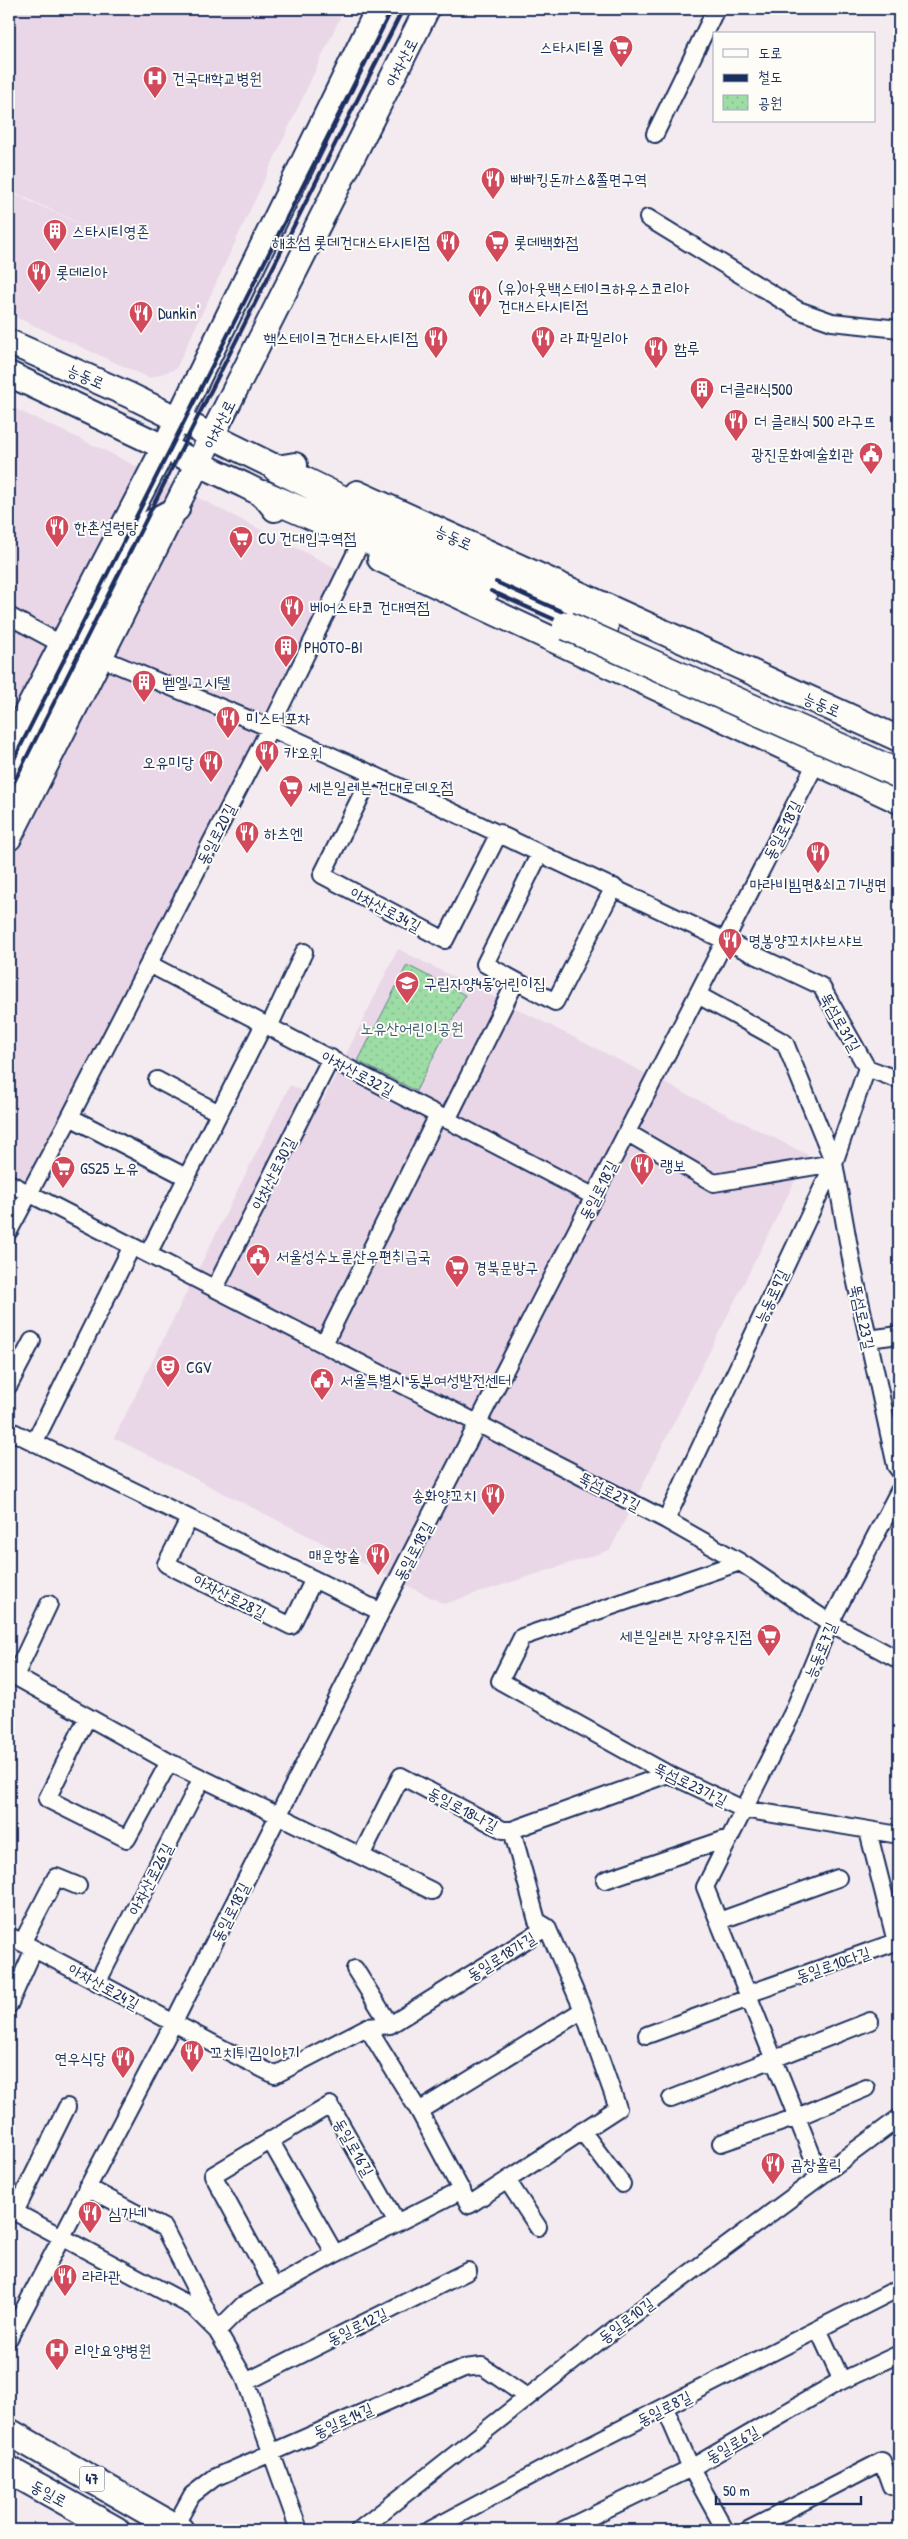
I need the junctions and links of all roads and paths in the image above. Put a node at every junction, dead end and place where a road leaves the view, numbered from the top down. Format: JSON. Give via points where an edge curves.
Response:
{"nodes":[{"id":1,"x":378,"y":9,"type":"edge"},
{"id":2,"x":427,"y":9,"type":"edge"},
{"id":3,"x":716,"y":9,"type":"edge"},
{"id":4,"x":655,"y":134,"type":"dead end"},
{"id":5,"x":648,"y":218,"type":"dead end"},
{"id":6,"x":899,"y":329,"type":"edge"},
{"id":7,"x":9,"y":342,"type":"edge"},
{"id":8,"x":9,"y":374,"type":"edge"},
{"id":9,"x":178,"y":419,"type":"junction"},
{"id":10,"x":213,"y":436,"type":"junction"},
{"id":11,"x":164,"y":448,"type":"junction"},
{"id":12,"x":199,"y":464,"type":"junction"},
{"id":13,"x":277,"y":468,"type":"junction"},
{"id":14,"x":140,"y":493,"type":"junction"},
{"id":15,"x":264,"y":495,"type":"junction"},
{"id":16,"x":176,"y":509,"type":"junction"},
{"id":17,"x":146,"y":525,"type":"junction"},
{"id":18,"x":358,"y":548,"type":"junction"},
{"id":19,"x":9,"y":616,"type":"edge"},
{"id":20,"x":570,"y":620,"type":"junction"},
{"id":21,"x":61,"y":644,"type":"junction"},
{"id":22,"x":101,"y":658,"type":"junction"},
{"id":23,"x":270,"y":728,"type":"junction"},
{"id":24,"x":899,"y":739,"type":"edge"},
{"id":25,"x":9,"y":746,"type":"edge"},
{"id":26,"x":899,"y":762,"type":"edge"},
{"id":27,"x":816,"y":763,"type":"junction"},
{"id":28,"x":372,"y":774,"type":"junction"},
{"id":29,"x":899,"y":774,"type":"edge"},
{"id":30,"x":9,"y":792,"type":"edge"},
{"id":31,"x":899,"y":801,"type":"edge"},
{"id":32,"x":499,"y":833,"type":"junction"},
{"id":33,"x":9,"y":838,"type":"edge"},
{"id":34,"x":540,"y":853,"type":"junction"},
{"id":35,"x":614,"y":887,"type":"junction"},
{"id":36,"x":726,"y":940,"type":"junction"},
{"id":37,"x":304,"y":952,"type":"dead end"},
{"id":38,"x":149,"y":964,"type":"junction"},
{"id":39,"x":516,"y":981,"type":"junction"},
{"id":40,"x":698,"y":995,"type":"junction"},
{"id":41,"x":267,"y":1025,"type":"junction"},
{"id":42,"x":331,"y":1058,"type":"junction"},
{"id":43,"x":867,"y":1068,"type":"junction"},
{"id":44,"x":157,"y":1080,"type":"dead end"},
{"id":45,"x":899,"y":1080,"type":"edge"},
{"id":46,"x":219,"y":1113,"type":"junction"},
{"id":47,"x":70,"y":1117,"type":"junction"},
{"id":48,"x":443,"y":1117,"type":"junction"},
{"id":49,"x":628,"y":1132,"type":"junction"},
{"id":50,"x":834,"y":1163,"type":"junction"},
{"id":51,"x":186,"y":1177,"type":"junction"},
{"id":52,"x":9,"y":1183,"type":"edge"},
{"id":53,"x":28,"y":1192,"type":"junction"},
{"id":54,"x":595,"y":1197,"type":"junction"},
{"id":55,"x":9,"y":1231,"type":"edge"},
{"id":56,"x":132,"y":1246,"type":"junction"},
{"id":57,"x":148,"y":1254,"type":"junction"},
{"id":58,"x":215,"y":1288,"type":"junction"},
{"id":59,"x":899,"y":1335,"type":"edge"},
{"id":60,"x":868,"y":1339,"type":"junction"},
{"id":61,"x":32,"y":1341,"type":"dead end"},
{"id":62,"x":324,"y":1344,"type":"junction"},
{"id":63,"x":9,"y":1385,"type":"edge"},
{"id":64,"x":479,"y":1423,"type":"junction"},
{"id":65,"x":9,"y":1430,"type":"edge"},
{"id":66,"x":34,"y":1443,"type":"junction"},
{"id":67,"x":899,"y":1470,"type":"edge"},
{"id":68,"x":899,"y":1491,"type":"edge"},
{"id":69,"x":189,"y":1518,"type":"junction"},
{"id":70,"x":666,"y":1520,"type":"junction"},
{"id":71,"x":740,"y":1562,"type":"junction"},
{"id":72,"x":314,"y":1579,"type":"junction"},
{"id":73,"x":49,"y":1604,"type":"dead end"},
{"id":74,"x":381,"y":1612,"type":"junction"},
{"id":75,"x":830,"y":1623,"type":"junction"},
{"id":76,"x":899,"y":1660,"type":"edge"},
{"id":77,"x":12,"y":1675,"type":"edge"},
{"id":78,"x":88,"y":1718,"type":"junction"},
{"id":79,"x":169,"y":1762,"type":"junction"},
{"id":80,"x":668,"y":1774,"type":"junction"},
{"id":81,"x":202,"y":1778,"type":"junction"},
{"id":82,"x":743,"y":1809,"type":"junction"},
{"id":83,"x":280,"y":1815,"type":"junction"},
{"id":84,"x":512,"y":1830,"type":"junction"},
{"id":85,"x":868,"y":1831,"type":"junction"},
{"id":86,"x":899,"y":1835,"type":"edge"},
{"id":87,"x":729,"y":1838,"type":"junction"},
{"id":88,"x":361,"y":1856,"type":"junction"},
{"id":89,"x":838,"y":1878,"type":"dead end"},
{"id":90,"x":605,"y":1880,"type":"dead end"},
{"id":91,"x":78,"y":1886,"type":"dead end"},
{"id":92,"x":432,"y":1891,"type":"dead end"},
{"id":93,"x":719,"y":1921,"type":"junction"},
{"id":94,"x":547,"y":1928,"type":"junction"},
{"id":95,"x":22,"y":1943,"type":"edge"},
{"id":96,"x":355,"y":1969,"type":"dead end"},
{"id":97,"x":98,"y":1981,"type":"junction"},
{"id":98,"x":749,"y":1996,"type":"junction"},
{"id":99,"x":9,"y":2005,"type":"edge"},
{"id":100,"x":583,"y":2010,"type":"junction"},
{"id":101,"x":870,"y":2021,"type":"dead end"},
{"id":102,"x":173,"y":2024,"type":"junction"},
{"id":103,"x":390,"y":2025,"type":"junction"},
{"id":104,"x":367,"y":2027,"type":"junction"},
{"id":105,"x":647,"y":2034,"type":"dead end"},
{"id":106,"x":774,"y":2059,"type":"junction"},
{"id":107,"x":866,"y":2088,"type":"dead end"},
{"id":108,"x":671,"y":2099,"type":"dead end"},
{"id":109,"x":67,"y":2108,"type":"dead end"},
{"id":110,"x":419,"y":2111,"type":"junction"},
{"id":111,"x":797,"y":2117,"type":"junction"},
{"id":112,"x":899,"y":2118,"type":"edge"},
{"id":113,"x":582,"y":2131,"type":"junction"},
{"id":114,"x":270,"y":2140,"type":"junction"},
{"id":115,"x":721,"y":2143,"type":"dead end"},
{"id":116,"x":820,"y":2175,"type":"junction"},
{"id":117,"x":507,"y":2180,"type":"junction"},
{"id":118,"x":622,"y":2184,"type":"dead end"},
{"id":119,"x":87,"y":2187,"type":"junction"},
{"id":120,"x":462,"y":2190,"type":"junction"},
{"id":121,"x":12,"y":2210,"type":"edge"},
{"id":122,"x":397,"y":2223,"type":"junction"},
{"id":123,"x":538,"y":2227,"type":"dead end"},
{"id":124,"x":60,"y":2237,"type":"junction"},
{"id":125,"x":335,"y":2254,"type":"junction"},
{"id":126,"x":468,"y":2271,"type":"dead end"},
{"id":127,"x":274,"y":2287,"type":"junction"},
{"id":128,"x":899,"y":2288,"type":"edge"},
{"id":129,"x":818,"y":2329,"type":"junction"},
{"id":130,"x":218,"y":2331,"type":"junction"},
{"id":131,"x":9,"y":2338,"type":"edge"},
{"id":132,"x":899,"y":2354,"type":"edge"},
{"id":133,"x":842,"y":2381,"type":"junction"},
{"id":134,"x":246,"y":2382,"type":"junction"},
{"id":135,"x":527,"y":2397,"type":"junction"},
{"id":136,"x":665,"y":2408,"type":"junction"},
{"id":137,"x":9,"y":2432,"type":"edge"},
{"id":138,"x":272,"y":2451,"type":"junction"},
{"id":139,"x":691,"y":2468,"type":"junction"},
{"id":140,"x":9,"y":2470,"type":"edge"},
{"id":141,"x":892,"y":2486,"type":"dead end"},
{"id":142,"x":181,"y":2529,"type":"edge"},
{"id":143,"x":116,"y":2530,"type":"edge"},
{"id":144,"x":299,"y":2530,"type":"edge"},
{"id":145,"x":359,"y":2530,"type":"edge"},
{"id":146,"x":430,"y":2530,"type":"edge"},
{"id":147,"x":563,"y":2530,"type":"edge"},
{"id":148,"x":724,"y":2530,"type":"edge"},
{"id":149,"x":748,"y":2530,"type":"edge"}],
"edges":[{"from":1,"to":9,"type":"main road"},
{"from":2,"to":10,"type":"main road","name":"아차산로"},
{"from":3,"to":4,"type":"street"},
{"from":5,"to":6,"type":"street","via":[[798,310],[832,322]]},
{"from":7,"to":9,"type":"main road","name":"능동로"},
{"from":8,"to":11,"type":"main road","name":"능동로"},
{"from":9,"to":10,"type":"main road","name":"능동로"},
{"from":9,"to":11,"type":"main road"},
{"from":10,"to":12,"type":"main road","name":"아차산로"},
{"from":10,"to":13,"type":"main road","name":"능동로"},
{"from":11,"to":12,"type":"main road","name":"능동로"},
{"from":11,"to":14,"type":"main road"},
{"from":12,"to":15,"type":"main road","name":"능동로"},
{"from":12,"to":16,"type":"main road","name":"아차산로"},
{"from":13,"to":20,"type":"highway"},
{"from":13,"to":24,"type":"main road","name":"능동로","via":[[296,465]]},
{"from":14,"to":17,"type":"main road"},
{"from":14,"to":21,"type":"main road"},
{"from":15,"to":18,"type":"main road","name":"능동로","via":[[279,513]]},
{"from":15,"to":20,"type":"highway","name":"능동로"},
{"from":16,"to":17,"type":"main road"},
{"from":16,"to":22,"type":"main road","name":"아차산로"},
{"from":17,"to":30,"type":"main road"},
{"from":18,"to":23,"type":"street","name":"동일로20길"},
{"from":18,"to":27,"type":"main road","name":"능동로"},
{"from":19,"to":21,"type":"street"},
{"from":20,"to":26,"type":"highway"},
{"from":20,"to":29,"type":"highway","bridge":true},
{"from":21,"to":25,"type":"main road"},
{"from":22,"to":23,"type":"street"},
{"from":22,"to":33,"type":"main road","name":"아차산로"},
{"from":23,"to":28,"type":"street"},
{"from":23,"to":38,"type":"street","name":"동일로20길"},
{"from":27,"to":31,"type":"main road","name":"능동로"},
{"from":27,"to":36,"type":"street","name":"동일로18길"},
{"from":28,"to":32,"type":"street"},
{"from":28,"to":32,"type":"street","name":"아차산로34길","via":[[322,875],[445,940]]},
{"from":32,"to":34,"type":"street"},
{"from":34,"to":35,"type":"street"},
{"from":34,"to":39,"type":"street","via":[[485,964]]},
{"from":35,"to":36,"type":"street"},
{"from":35,"to":39,"type":"street","via":[[555,1002]]},
{"from":36,"to":40,"type":"street","name":"동일로18길"},
{"from":36,"to":43,"type":"street","name":"뚝섬로31길","via":[[821,986]]},
{"from":37,"to":41,"type":"street"},
{"from":38,"to":41,"type":"street","name":"아차산로32길"},
{"from":38,"to":47,"type":"street","name":"동일로20길"},
{"from":39,"to":48,"type":"street"},
{"from":40,"to":49,"type":"street","name":"동일로18길"},
{"from":40,"to":50,"type":"street","name":"뚝섬로23길","via":[[785,1043]]},
{"from":41,"to":42,"type":"street","name":"아차산로32길"},
{"from":41,"to":46,"type":"street"},
{"from":42,"to":48,"type":"street","name":"아차산로32길"},
{"from":42,"to":58,"type":"street","name":"아차산로30길"},
{"from":43,"to":45,"type":"street","name":"뚝섬로31길"},
{"from":43,"to":50,"type":"street","name":"능동로9길"},
{"from":44,"to":46,"type":"street"},
{"from":46,"to":51,"type":"street"},
{"from":47,"to":51,"type":"street"},
{"from":47,"to":53,"type":"street","name":"동일로20길"},
{"from":48,"to":54,"type":"street","name":"아차산로32길"},
{"from":48,"to":62,"type":"street"},
{"from":49,"to":50,"type":"street","via":[[714,1183]]},
{"from":49,"to":54,"type":"street","name":"동일로18길"},
{"from":50,"to":60,"type":"street","name":"뚝섬로23길"},
{"from":50,"to":70,"type":"street","name":"능동로9길"},
{"from":51,"to":57,"type":"street"},
{"from":52,"to":53,"type":"street"},
{"from":53,"to":55,"type":"street","name":"동일로20길"},
{"from":53,"to":56,"type":"street"},
{"from":54,"to":64,"type":"street","name":"동일로18길"},
{"from":56,"to":57,"type":"street"},
{"from":56,"to":66,"type":"street"},
{"from":57,"to":58,"type":"street"},
{"from":58,"to":62,"type":"street"},
{"from":59,"to":60,"type":"street"},
{"from":60,"to":67,"type":"street","name":"뚝섬로23길"},
{"from":61,"to":63,"type":"street"},
{"from":62,"to":64,"type":"street"},
{"from":64,"to":70,"type":"street","name":"뚝섬로27길"},
{"from":64,"to":74,"type":"street","name":"동일로18길"},
{"from":65,"to":66,"type":"street"},
{"from":66,"to":69,"type":"street"},
{"from":68,"to":75,"type":"street","name":"능동로7길"},
{"from":69,"to":72,"type":"street"},
{"from":69,"to":72,"type":"street","name":"아차산로28길","via":[[166,1564],[291,1626]]},
{"from":70,"to":71,"type":"street","name":"뚝섬로27길"},
{"from":71,"to":75,"type":"street","name":"뚝섬로27길"},
{"from":71,"to":80,"type":"street","name":"뚝섬로23가길","via":[[522,1637],[500,1681]]},
{"from":72,"to":74,"type":"street"},
{"from":73,"to":77,"type":"street"},
{"from":74,"to":83,"type":"street","name":"동일로18길"},
{"from":75,"to":76,"type":"street","name":"뚝섬로27길"},
{"from":75,"to":82,"type":"street","name":"능동로7길","via":[[793,1712]]},
{"from":77,"to":78,"type":"street"},
{"from":78,"to":79,"type":"street"},
{"from":78,"to":79,"type":"street","via":[[47,1799],[127,1839]]},
{"from":79,"to":81,"type":"street"},
{"from":80,"to":82,"type":"street","name":"뚝섬로23가길"},
{"from":80,"to":84,"type":"street","name":"동일로18나길"},
{"from":81,"to":83,"type":"street"},
{"from":81,"to":97,"type":"street","name":"아차산로26길"},
{"from":82,"to":85,"type":"street","name":"뚝섬로23가길"},
{"from":82,"to":87,"type":"street"},
{"from":83,"to":88,"type":"street"},
{"from":83,"to":102,"type":"street","name":"동일로18길"},
{"from":84,"to":88,"type":"street","name":"동일로18나길","via":[[503,1830],[401,1776]]},
{"from":84,"to":94,"type":"street","name":"동일로18가길","via":[[537,1921]]},
{"from":85,"to":86,"type":"street","name":"뚝섬로23가길"},
{"from":85,"to":98,"type":"street","name":"동일로10다길","via":[[896,1942]]},
{"from":87,"to":90,"type":"street"},
{"from":87,"to":93,"type":"street","via":[[705,1887]]},
{"from":88,"to":92,"type":"street"},
{"from":89,"to":93,"type":"street"},
{"from":91,"to":95,"type":"street","via":[[56,1877]]},
{"from":93,"to":98,"type":"street"},
{"from":94,"to":100,"type":"street"},
{"from":94,"to":103,"type":"street","name":"동일로18가길"},
{"from":95,"to":97,"type":"street","name":"아차산로24길"},
{"from":95,"to":99,"type":"street"},
{"from":96,"to":103,"type":"street"},
{"from":97,"to":102,"type":"street","name":"아차산로24길"},
{"from":98,"to":105,"type":"street","name":"동일로10다길"},
{"from":98,"to":106,"type":"street"},
{"from":100,"to":110,"type":"street"},
{"from":100,"to":113,"type":"street","via":[[618,2108]]},
{"from":101,"to":106,"type":"street"},
{"from":102,"to":104,"type":"street","name":"동일로18가길","via":[[275,2076]]},
{"from":102,"to":119,"type":"street","name":"동일로18길"},
{"from":103,"to":104,"type":"street","name":"동일로18가길"},
{"from":104,"to":110,"type":"street"},
{"from":106,"to":108,"type":"street"},
{"from":106,"to":111,"type":"street"},
{"from":107,"to":111,"type":"street"},
{"from":109,"to":121,"type":"street"},
{"from":110,"to":120,"type":"street"},
{"from":111,"to":115,"type":"street"},
{"from":111,"to":116,"type":"street"},
{"from":112,"to":116,"type":"street","name":"동일로10길"},
{"from":113,"to":117,"type":"street"},
{"from":113,"to":118,"type":"street"},
{"from":114,"to":122,"type":"street","name":"동일로16길","via":[[330,2105]]},
{"from":114,"to":125,"type":"street"},
{"from":114,"to":127,"type":"street","name":"동일로16길","via":[[212,2175]]},
{"from":116,"to":135,"type":"street","name":"동일로10길"},
{"from":117,"to":120,"type":"street","via":[[469,2204]]},
{"from":117,"to":123,"type":"street"},
{"from":119,"to":124,"type":"street","name":"동일로18길"},
{"from":119,"to":130,"type":"street","via":[[164,2228]]},
{"from":120,"to":122,"type":"street"},
{"from":121,"to":124,"type":"street"},
{"from":122,"to":125,"type":"street"},
{"from":124,"to":130,"type":"street","via":[[193,2307]]},
{"from":124,"to":131,"type":"street","name":"동일로18길"},
{"from":125,"to":127,"type":"street"},
{"from":126,"to":134,"type":"street","name":"동일로12길"},
{"from":127,"to":130,"type":"street","via":[[243,2304]]},
{"from":128,"to":129,"type":"street","name":"동일로8길"},
{"from":129,"to":133,"type":"street"},
{"from":129,"to":136,"type":"street","name":"동일로8길"},
{"from":130,"to":134,"type":"street"},
{"from":132,"to":133,"type":"street","name":"동일로6길"},
{"from":133,"to":139,"type":"street","name":"동일로6길"},
{"from":134,"to":138,"type":"street"},
{"from":135,"to":138,"type":"street","name":"동일로14길","via":[[482,2366],[464,2368]]},
{"from":135,"to":145,"type":"street","name":"동일로10길"},
{"from":136,"to":139,"type":"street"},
{"from":136,"to":146,"type":"street","name":"동일로8길"},
{"from":137,"to":142,"type":"main road","name":"동일로","number":"47"},
{"from":138,"to":142,"type":"street","name":"동일로14길","via":[[214,2478],[192,2495]]},
{"from":138,"to":144,"type":"street"},
{"from":139,"to":147,"type":"street","name":"동일로6길"},
{"from":139,"to":148,"type":"street"},
{"from":140,"to":143,"type":"main road","name":"동일로","number":"47"},
{"from":141,"to":149,"type":"street","via":[[882,2462]]}]}
